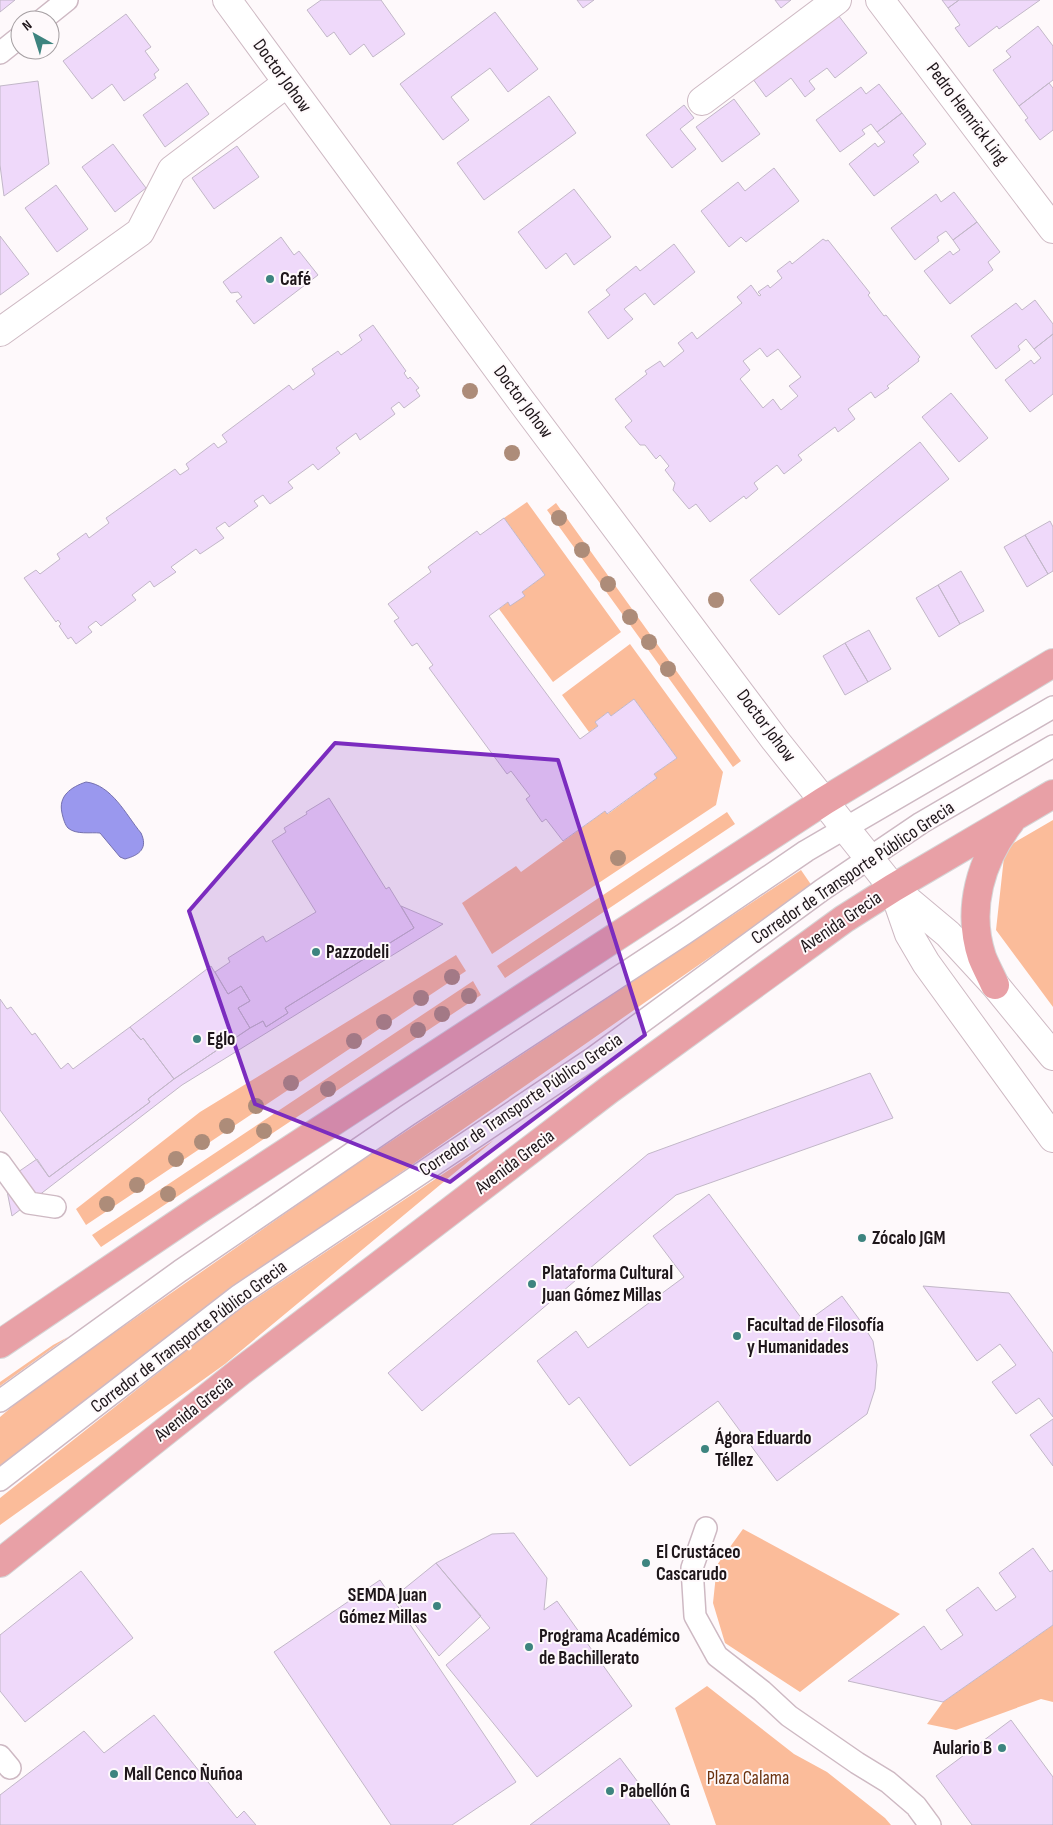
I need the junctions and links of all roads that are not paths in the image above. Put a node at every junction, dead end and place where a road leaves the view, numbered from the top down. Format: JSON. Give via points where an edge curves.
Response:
{"nodes":[{"id":1,"x":68,"y":0,"type":"edge"},
{"id":2,"x":837,"y":0,"type":"edge"},
{"id":3,"x":880,"y":0,"type":"edge"},
{"id":4,"x":229,"y":1,"type":"edge"},
{"id":5,"x":55,"y":10,"type":"edge"},
{"id":6,"x":10,"y":45,"type":"edge"},
{"id":7,"x":0,"y":53,"type":"edge"},
{"id":8,"x":287,"y":83,"type":"junction"},
{"id":9,"x":702,"y":101,"type":"dead end"},
{"id":10,"x":1053,"y":229,"type":"edge"},
{"id":11,"x":0,"y":332,"type":"edge"},
{"id":12,"x":1053,"y":663,"type":"edge"},
{"id":13,"x":1053,"y":707,"type":"edge"},
{"id":14,"x":1053,"y":746,"type":"edge"},
{"id":15,"x":1053,"y":794,"type":"edge"},
{"id":16,"x":824,"y":800,"type":"junction"},
{"id":17,"x":1015,"y":816,"type":"junction"},
{"id":18,"x":845,"y":827,"type":"junction"},
{"id":19,"x":870,"y":858,"type":"junction"},
{"id":20,"x":893,"y":888,"type":"junction"},
{"id":21,"x":996,"y":985,"type":"junction"},
{"id":22,"x":1053,"y":1056,"type":"edge"},
{"id":23,"x":1053,"y":1138,"type":"edge"},
{"id":24,"x":0,"y":1162,"type":"edge"},
{"id":25,"x":55,"y":1207,"type":"dead end"},
{"id":26,"x":0,"y":1344,"type":"edge"},
{"id":27,"x":0,"y":1402,"type":"edge"},
{"id":28,"x":0,"y":1480,"type":"edge"},
{"id":29,"x":706,"y":1528,"type":"dead end"},
{"id":30,"x":40,"y":1532,"type":"junction"},
{"id":31,"x":0,"y":1556,"type":"edge"},
{"id":32,"x":0,"y":1563,"type":"edge"},
{"id":33,"x":930,"y":1825,"type":"edge"}],
"edges":[{"from":1,"to":5,"type":"lane"},
{"from":2,"to":9,"type":"street"},
{"from":3,"to":10,"type":"street","name":"Pedro Hemrick Ling"},
{"from":4,"to":8,"type":"street","name":"Doctor Johow"},
{"from":6,"to":7,"type":"lane"},
{"from":8,"to":11,"type":"street","via":[[172,170],[140,232]]},
{"from":8,"to":16,"type":"street","name":"Doctor Johow","via":[[775,740]]},
{"from":12,"to":16,"type":"main road"},
{"from":13,"to":18,"type":"lane","name":"Corredor de Transporte Público Grecia"},
{"from":14,"to":19,"type":"lane","name":"Corredor de Transporte Público Grecia","via":[[921,823]]},
{"from":15,"to":17,"type":"main road","name":"Avenida Grecia"},
{"from":16,"to":18,"type":"street","name":"Doctor Johow"},
{"from":16,"to":26,"type":"main road","via":[[198,1210]]},
{"from":17,"to":20,"type":"main road","name":"Avenida Grecia"},
{"from":17,"to":21,"type":"main road","via":[[986,861],[976,896],[976,927],[982,957]]},
{"from":18,"to":19,"type":"street","name":"Doctor Johow"},
{"from":18,"to":27,"type":"lane","name":"Corredor de Transporte Público Grecia","via":[[408,1115],[180,1271]]},
{"from":19,"to":20,"type":"street","name":"Doctor Johow"},
{"from":19,"to":28,"type":"lane","name":"Corredor de Transporte Público Grecia","via":[[593,1058],[238,1296]]},
{"from":20,"to":21,"type":"street","via":[[948,934]]},
{"from":20,"to":23,"type":"street","via":[[909,934],[926,963]]},
{"from":20,"to":30,"type":"main road","name":"Avenida Grecia","via":[[801,949],[610,1088],[241,1371]]},
{"from":21,"to":22,"type":"street"},
{"from":24,"to":25,"type":"lane","via":[[29,1203]]},
{"from":29,"to":33,"type":"lane","via":[[692,1568],[695,1616],[717,1656],[789,1716],[888,1782],[916,1806]]},
{"from":30,"to":31,"type":"lane"},
{"from":30,"to":32,"type":"main road","name":"Avenida Grecia"}]}
